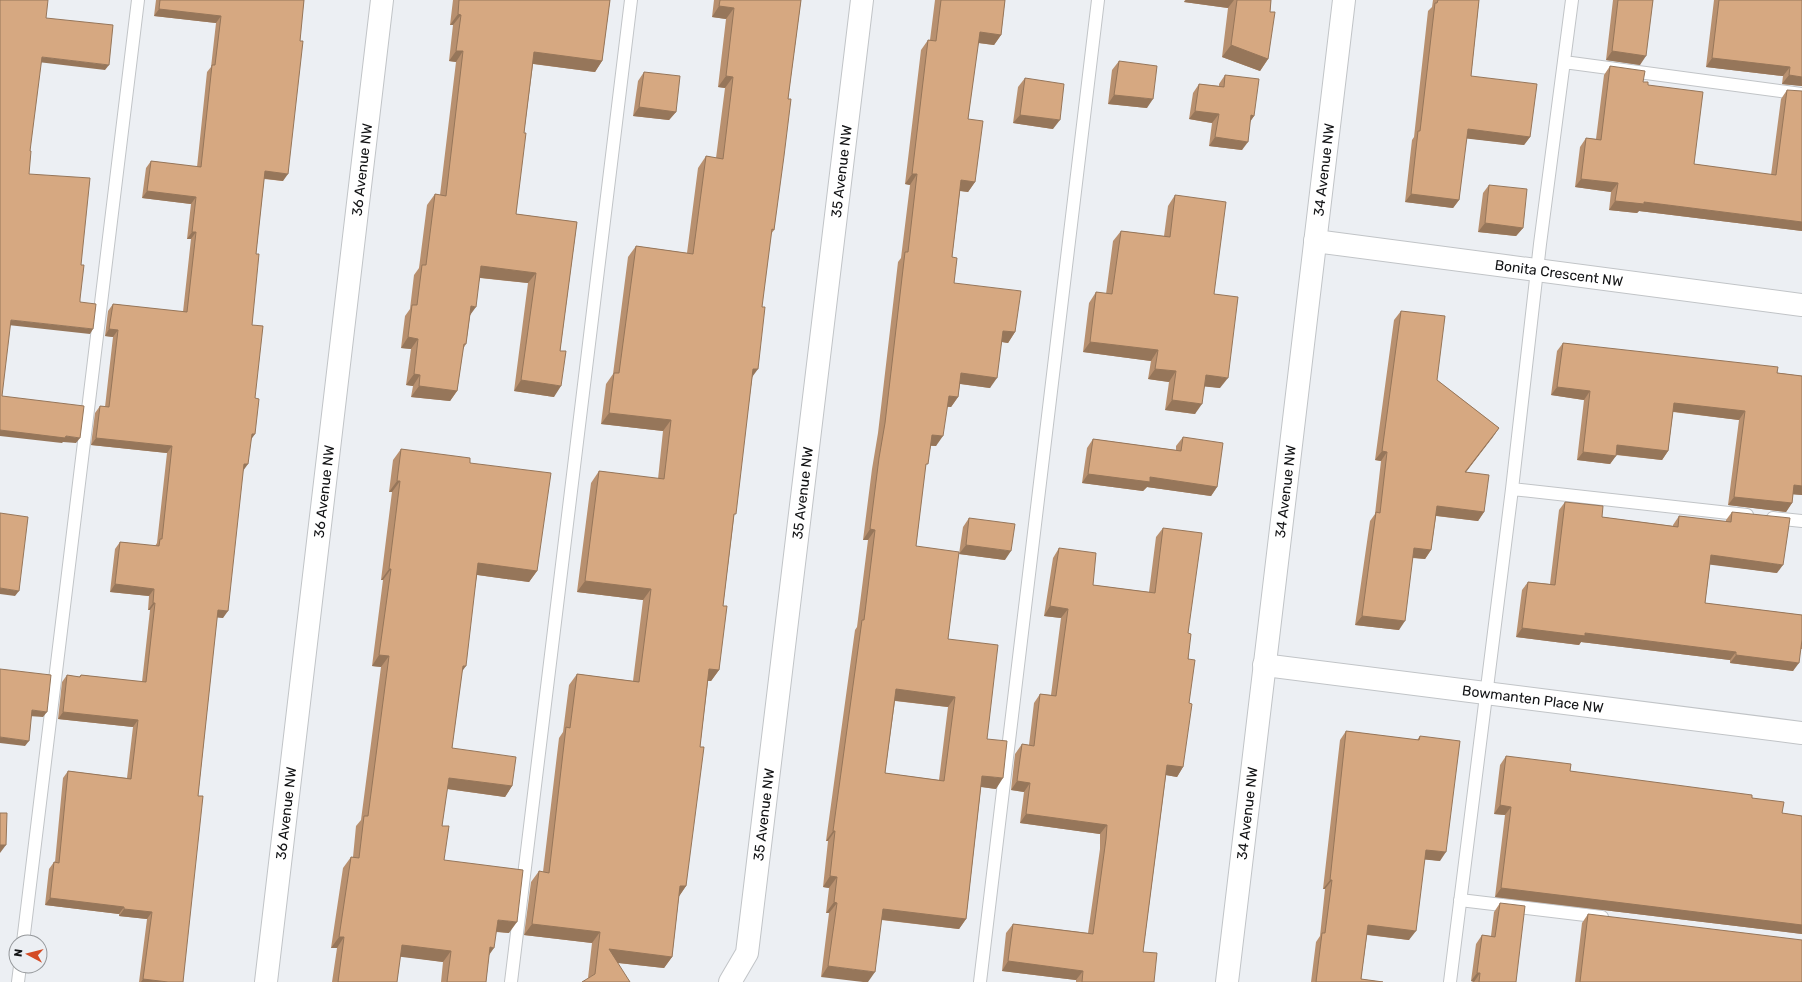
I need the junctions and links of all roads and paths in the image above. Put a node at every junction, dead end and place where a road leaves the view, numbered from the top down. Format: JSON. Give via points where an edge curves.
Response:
{"nodes":[{"id":1,"x":138,"y":0,"type":"edge"},
{"id":2,"x":382,"y":0,"type":"edge"},
{"id":3,"x":631,"y":0,"type":"edge"},
{"id":4,"x":862,"y":0,"type":"edge"},
{"id":5,"x":1098,"y":0,"type":"edge"},
{"id":6,"x":1344,"y":0,"type":"edge"},
{"id":7,"x":1572,"y":0,"type":"edge"},
{"id":8,"x":1564,"y":62,"type":"junction"},
{"id":9,"x":1802,"y":94,"type":"edge"},
{"id":10,"x":1315,"y":241,"type":"junction"},
{"id":11,"x":1537,"y":270,"type":"junction"},
{"id":12,"x":1802,"y":305,"type":"edge"},
{"id":13,"x":1512,"y":489,"type":"junction"},
{"id":14,"x":1802,"y":521,"type":"edge"},
{"id":15,"x":1264,"y":666,"type":"junction"},
{"id":16,"x":1487,"y":692,"type":"junction"},
{"id":17,"x":1802,"y":733,"type":"edge"},
{"id":18,"x":1460,"y":900,"type":"junction"},
{"id":19,"x":1616,"y":919,"type":"edge"},
{"id":20,"x":24,"y":934,"type":"edge"},
{"id":21,"x":266,"y":982,"type":"edge"},
{"id":22,"x":511,"y":982,"type":"edge"},
{"id":23,"x":730,"y":982,"type":"edge"},
{"id":24,"x":980,"y":982,"type":"edge"},
{"id":25,"x":1227,"y":982,"type":"edge"},
{"id":26,"x":1450,"y":982,"type":"edge"}],
"edges":[{"from":1,"to":20,"type":"lane"},
{"from":2,"to":21,"type":"street","name":"36 Avenue NW"},
{"from":3,"to":22,"type":"lane"},
{"from":4,"to":23,"type":"street","name":"35 Avenue NW","via":[[748,953]]},
{"from":5,"to":24,"type":"lane"},
{"from":6,"to":10,"type":"street","name":"34 Avenue NW"},
{"from":7,"to":8,"type":"lane"},
{"from":8,"to":9,"type":"lane"},
{"from":8,"to":11,"type":"lane"},
{"from":10,"to":11,"type":"street","name":"Bonita Crescent NW"},
{"from":10,"to":15,"type":"street","name":"34 Avenue NW"},
{"from":11,"to":12,"type":"street","name":"Bonita Crescent NW"},
{"from":11,"to":13,"type":"lane"},
{"from":13,"to":14,"type":"lane"},
{"from":13,"to":16,"type":"lane"},
{"from":15,"to":16,"type":"street","name":"Bowmanten Place NW"},
{"from":15,"to":25,"type":"street","name":"34 Avenue NW"},
{"from":16,"to":17,"type":"street","name":"Bowmanten Place NW"},
{"from":16,"to":18,"type":"lane"},
{"from":18,"to":19,"type":"lane"},
{"from":18,"to":26,"type":"lane"}]}
